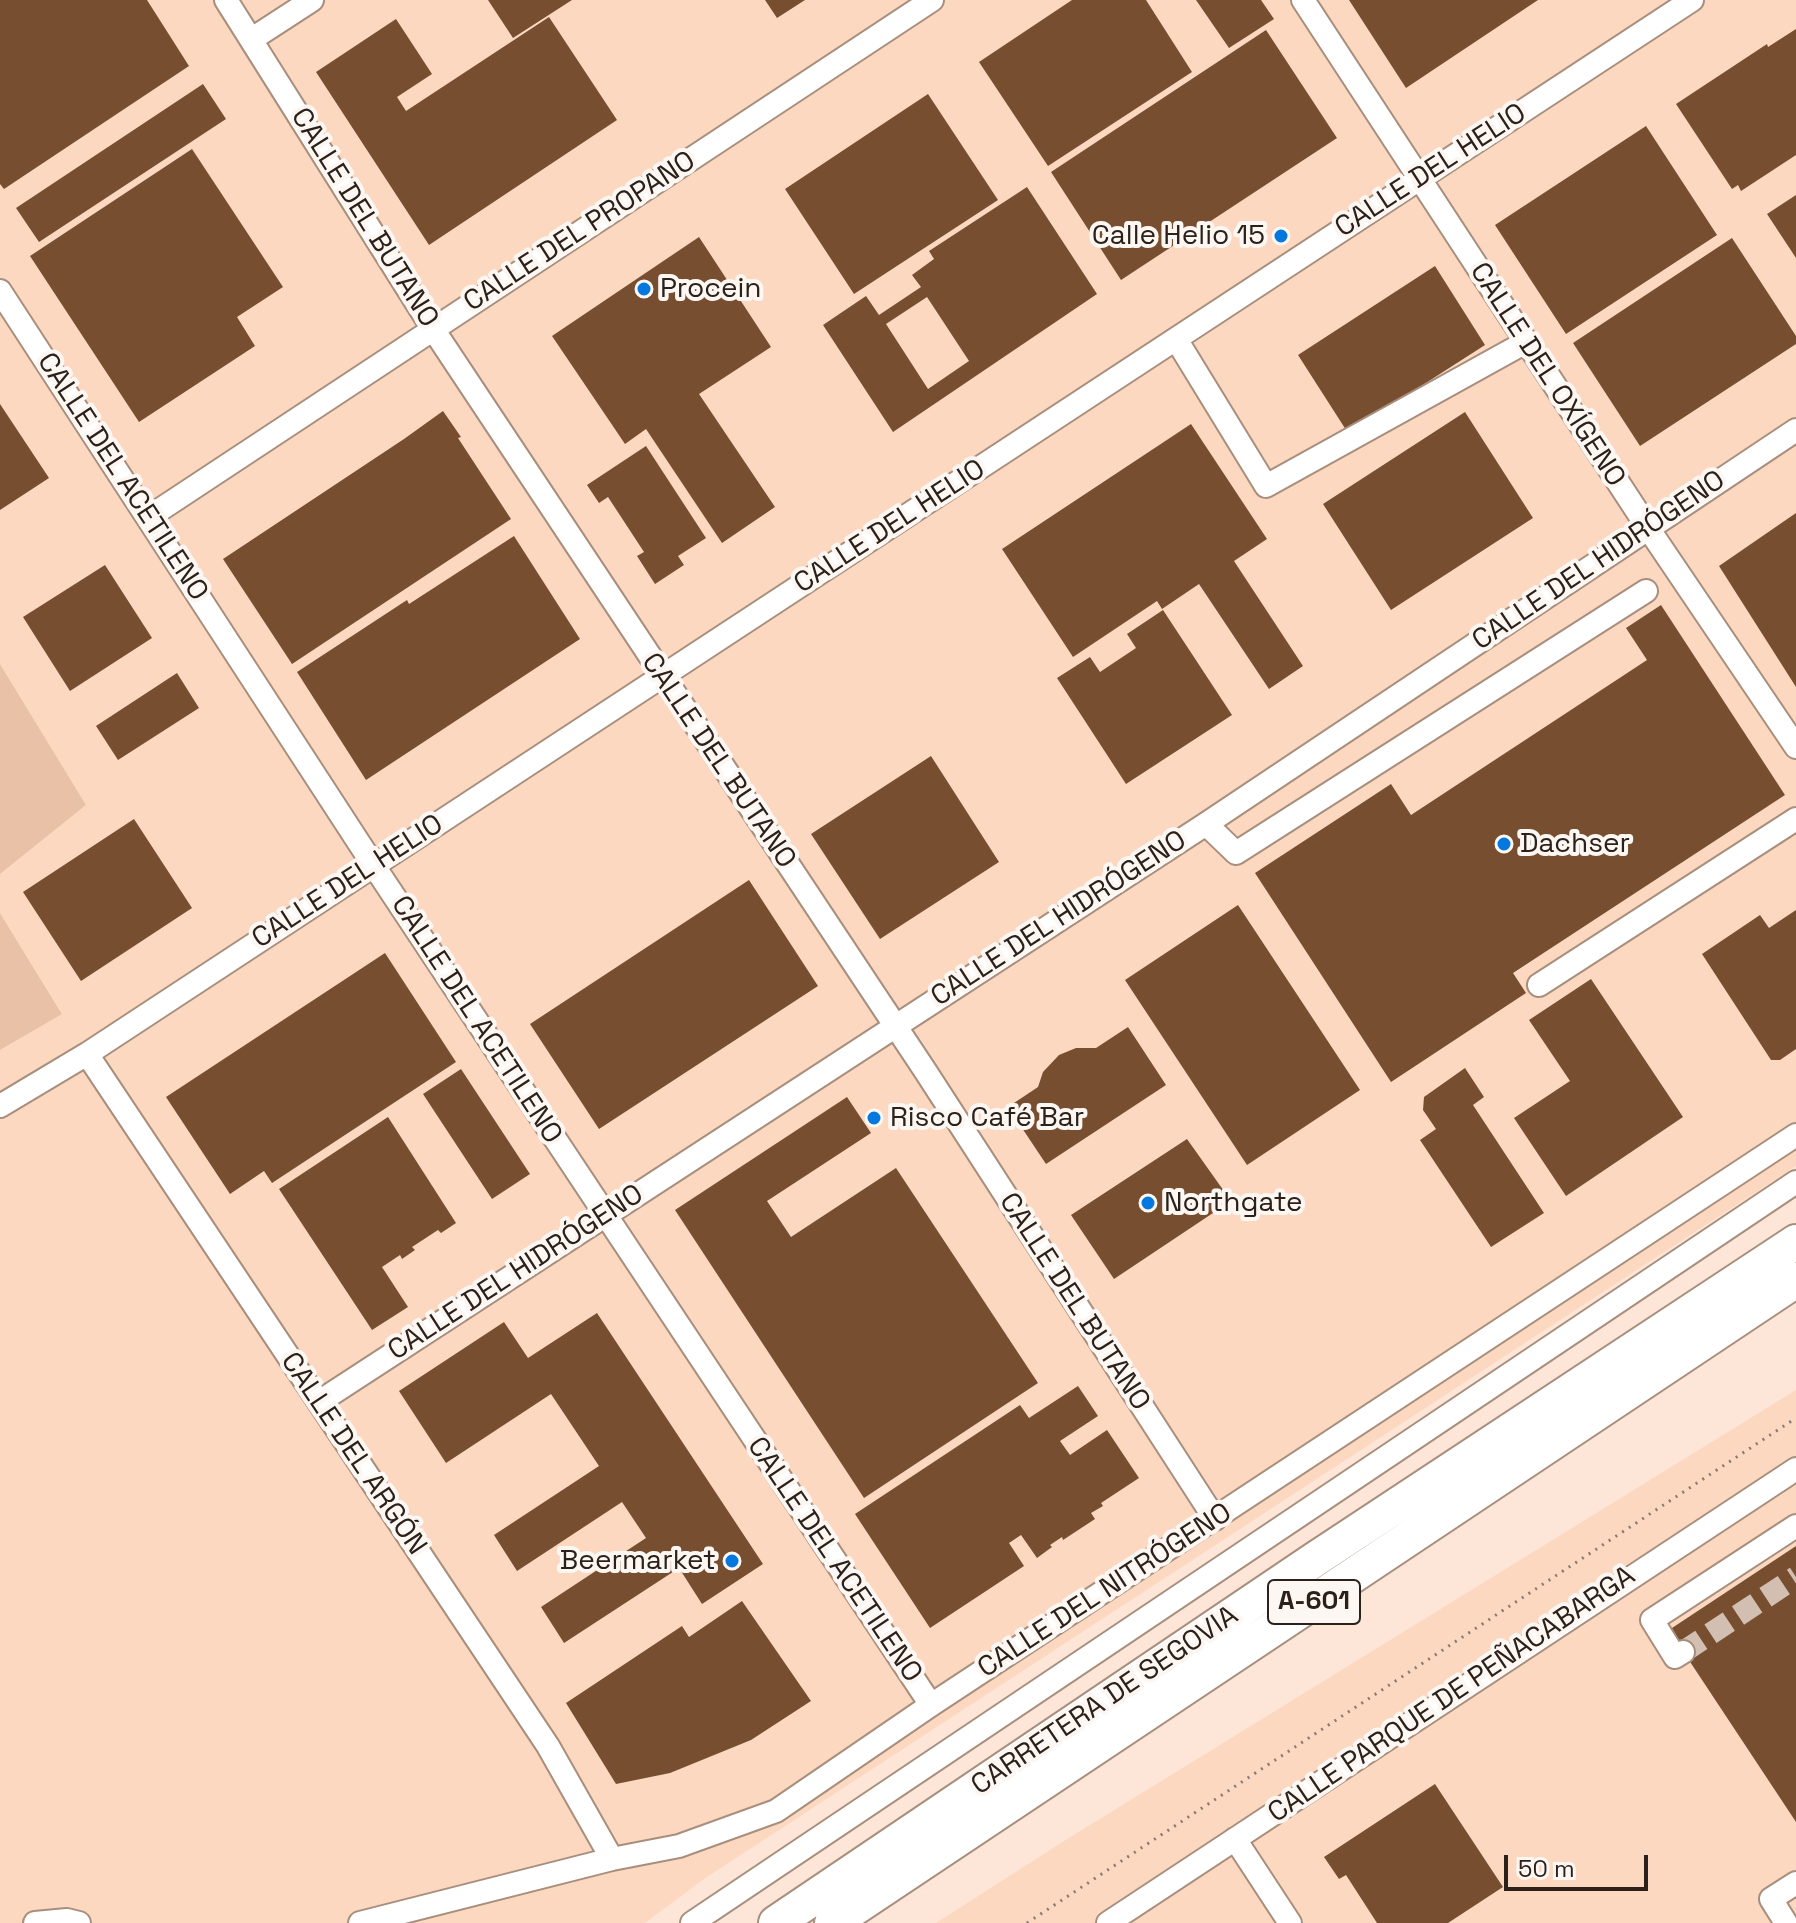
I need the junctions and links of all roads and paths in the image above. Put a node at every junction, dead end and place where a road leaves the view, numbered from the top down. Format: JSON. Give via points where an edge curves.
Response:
{"nodes":[{"id":1,"x":226,"y":0,"type":"edge"},
{"id":2,"x":312,"y":0,"type":"edge"},
{"id":3,"x":932,"y":0,"type":"edge"},
{"id":4,"x":1303,"y":0,"type":"edge"},
{"id":5,"x":1692,"y":0,"type":"edge"},
{"id":6,"x":252,"y":39,"type":"junction"},
{"id":7,"x":1419,"y":179,"type":"junction"},
{"id":8,"x":0,"y":291,"type":"edge"},
{"id":9,"x":433,"y":329,"type":"junction"},
{"id":10,"x":1176,"y":339,"type":"junction"},
{"id":11,"x":1526,"y":342,"type":"junction"},
{"id":12,"x":1796,"y":430,"type":"edge"},
{"id":13,"x":149,"y":517,"type":"junction"},
{"id":14,"x":1648,"y":528,"type":"junction"},
{"id":15,"x":1646,"y":591,"type":"dead end"},
{"id":16,"x":661,"y":677,"type":"junction"},
{"id":17,"x":1796,"y":747,"type":"edge"},
{"id":18,"x":1796,"y":819,"type":"edge"},
{"id":19,"x":1206,"y":824,"type":"junction"},
{"id":20,"x":374,"y":866,"type":"junction"},
{"id":21,"x":1539,"y":985,"type":"dead end"},
{"id":22,"x":894,"y":1026,"type":"junction"},
{"id":23,"x":87,"y":1054,"type":"junction"},
{"id":24,"x":0,"y":1106,"type":"edge"},
{"id":25,"x":1796,"y":1135,"type":"edge"},
{"id":26,"x":1796,"y":1182,"type":"edge"},
{"id":27,"x":606,"y":1218,"type":"junction"},
{"id":28,"x":1796,"y":1242,"type":"edge"},
{"id":29,"x":1796,"y":1280,"type":"edge"},
{"id":30,"x":319,"y":1402,"type":"junction"},
{"id":31,"x":1796,"y":1418,"type":"edge"},
{"id":32,"x":1796,"y":1469,"type":"edge"},
{"id":33,"x":1215,"y":1519,"type":"junction"},
{"id":34,"x":1796,"y":1526,"type":"edge"},
{"id":35,"x":1683,"y":1652,"type":"dead end"},
{"id":36,"x":931,"y":1705,"type":"junction"},
{"id":37,"x":1235,"y":1839,"type":"junction"},
{"id":38,"x":612,"y":1859,"type":"junction"},
{"id":39,"x":1796,"y":1883,"type":"edge"},
{"id":40,"x":35,"y":1923,"type":"edge"},
{"id":41,"x":79,"y":1923,"type":"edge"},
{"id":42,"x":360,"y":1923,"type":"edge"},
{"id":43,"x":692,"y":1923,"type":"edge"},
{"id":44,"x":776,"y":1923,"type":"edge"},
{"id":45,"x":832,"y":1923,"type":"edge"},
{"id":46,"x":1027,"y":1923,"type":"edge"},
{"id":47,"x":1108,"y":1923,"type":"edge"},
{"id":48,"x":1290,"y":1923,"type":"edge"},
{"id":49,"x":1786,"y":1923,"type":"edge"}],
"edges":[{"from":1,"to":6,"type":"street","name":"CALLE DEL BUTANO"},
{"from":2,"to":6,"type":"street"},
{"from":3,"to":9,"type":"street","name":"CALLE DEL PROPANO"},
{"from":4,"to":7,"type":"street","name":"CALLE DEL OXÍGENO"},
{"from":5,"to":7,"type":"street","name":"CALLE DEL HELIO"},
{"from":6,"to":9,"type":"street","name":"CALLE DEL BUTANO"},
{"from":7,"to":10,"type":"street","name":"CALLE DEL HELIO"},
{"from":7,"to":11,"type":"street","name":"CALLE DEL OXÍGENO"},
{"from":8,"to":13,"type":"street","name":"CALLE DEL ACETILENO"},
{"from":9,"to":13,"type":"street","name":"CALLE DEL PROPANO"},
{"from":9,"to":16,"type":"street","name":"CALLE DEL BUTANO"},
{"from":10,"to":11,"type":"street","via":[[1266,486]]},
{"from":10,"to":16,"type":"street","name":"CALLE DEL HELIO"},
{"from":11,"to":14,"type":"street","name":"CALLE DEL OXÍGENO"},
{"from":12,"to":14,"type":"street","name":"CALLE DEL HIDRÓGENO"},
{"from":13,"to":20,"type":"street","name":"CALLE DEL ACETILENO"},
{"from":14,"to":17,"type":"street","name":"CALLE DEL OXÍGENO"},
{"from":14,"to":19,"type":"street","name":"CALLE DEL HIDRÓGENO"},
{"from":15,"to":19,"type":"street","via":[[1236,853]]},
{"from":16,"to":20,"type":"street","name":"CALLE DEL HELIO"},
{"from":16,"to":22,"type":"street","name":"CALLE DEL BUTANO"},
{"from":18,"to":21,"type":"street"},
{"from":19,"to":22,"type":"street","name":"CALLE DEL HIDRÓGENO"},
{"from":20,"to":23,"type":"street","name":"CALLE DEL HELIO"},
{"from":20,"to":27,"type":"street","name":"CALLE DEL ACETILENO"},
{"from":22,"to":27,"type":"street","name":"CALLE DEL HIDRÓGENO"},
{"from":22,"to":33,"type":"street","name":"CALLE DEL BUTANO"},
{"from":23,"to":24,"type":"street","name":"CALLE DEL HELIO"},
{"from":23,"to":30,"type":"street","name":"CALLE DEL ARGÓN"},
{"from":25,"to":33,"type":"street","name":"CALLE DEL NITRÓGENO"},
{"from":26,"to":43,"type":"street"},
{"from":27,"to":30,"type":"street","name":"CALLE DEL HIDRÓGENO"},
{"from":27,"to":36,"type":"street","name":"CALLE DEL ACETILENO"},
{"from":28,"to":44,"type":"highway","name":"CARRETERA DE SEGOVIA","number":"A-601"},
{"from":29,"to":45,"type":"highway","name":"CARRETERA DE SEGOVIA","number":"A-601"},
{"from":30,"to":38,"type":"street","name":"CALLE DEL ARGÓN","via":[[548,1746]]},
{"from":31,"to":46,"type":"path"},
{"from":32,"to":37,"type":"street","name":"CALLE PARQUE DE PEÑACABARGA","via":[[1328,1789]]},
{"from":33,"to":36,"type":"street","name":"CALLE DEL NITRÓGENO"},
{"from":34,"to":35,"type":"street","via":[[1652,1620],[1675,1657]]},
{"from":36,"to":38,"type":"street","name":"CALLE DEL NITRÓGENO","via":[[776,1811],[679,1846]]},
{"from":37,"to":47,"type":"street","name":"CALLE PARQUE DE PEÑACABARGA","via":[[1143,1912]]},
{"from":37,"to":48,"type":"street"},
{"from":38,"to":42,"type":"street","name":"CALLE DEL NITRÓGENO"},
{"from":39,"to":49,"type":"street","via":[[1771,1899]]},
{"from":40,"to":41,"type":"street"}]}
